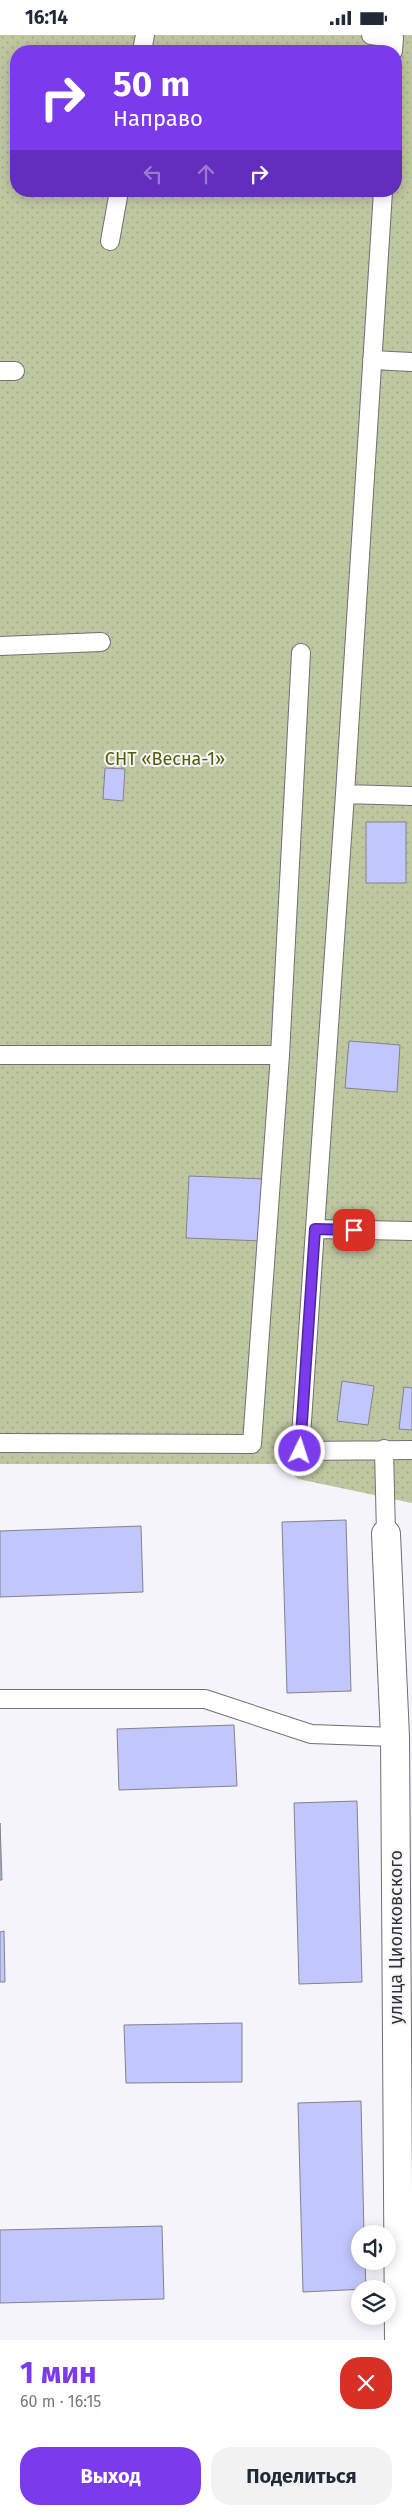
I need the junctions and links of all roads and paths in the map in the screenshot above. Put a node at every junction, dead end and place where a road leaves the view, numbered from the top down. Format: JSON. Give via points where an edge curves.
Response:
{"nodes":[{"id":1,"x":371,"y":35,"type":"edge"},
{"id":2,"x":393,"y":45,"type":"edge"},
{"id":3,"x":117,"y":197,"type":"edge"},
{"id":4,"x":384,"y":197,"type":"edge"},
{"id":5,"x":110,"y":241,"type":"dead end"},
{"id":6,"x":372,"y":360,"type":"junction"},
{"id":7,"x":412,"y":361,"type":"edge"},
{"id":8,"x":101,"y":643,"type":"dead end"},
{"id":9,"x":0,"y":645,"type":"edge"},
{"id":10,"x":301,"y":653,"type":"dead end"},
{"id":11,"x":345,"y":794,"type":"junction"},
{"id":12,"x":412,"y":796,"type":"edge"},
{"id":13,"x":0,"y":1055,"type":"edge"},
{"id":14,"x":280,"y":1055,"type":"junction"},
{"id":15,"x":315,"y":1229,"type":"junction"},
{"id":16,"x":412,"y":1231,"type":"edge"},
{"id":17,"x":0,"y":1443,"type":"edge"},
{"id":18,"x":384,"y":1449,"type":"junction"},
{"id":19,"x":412,"y":1450,"type":"edge"},
{"id":20,"x":386,"y":1534,"type":"joint"},
{"id":21,"x":0,"y":1699,"type":"edge"},
{"id":22,"x":394,"y":1737,"type":"junction"},
{"id":23,"x":399,"y":2340,"type":"edge"}],
"edges":[{"from":1,"to":2,"type":"lane","via":[[394,38]]},
{"from":3,"to":5,"type":"lane"},
{"from":4,"to":6,"type":"lane"},
{"from":6,"to":7,"type":"lane"},
{"from":6,"to":11,"type":"lane"},
{"from":8,"to":9,"type":"lane"},
{"from":10,"to":14,"type":"lane"},
{"from":11,"to":12,"type":"lane"},
{"from":11,"to":15,"type":"lane"},
{"from":13,"to":14,"type":"lane"},
{"from":14,"to":17,"type":"lane","via":[[252,1444]]},
{"from":15,"to":16,"type":"lane"},
{"from":15,"to":18,"type":"lane","via":[[300,1451]]},
{"from":18,"to":19,"type":"lane"},
{"from":18,"to":20,"type":"lane"},
{"from":20,"to":22,"type":"street","name":"улица Циолковского"},
{"from":21,"to":22,"type":"lane","via":[[205,1699],[311,1734]]},
{"from":22,"to":23,"type":"street","name":"улица Циолковского"}]}
